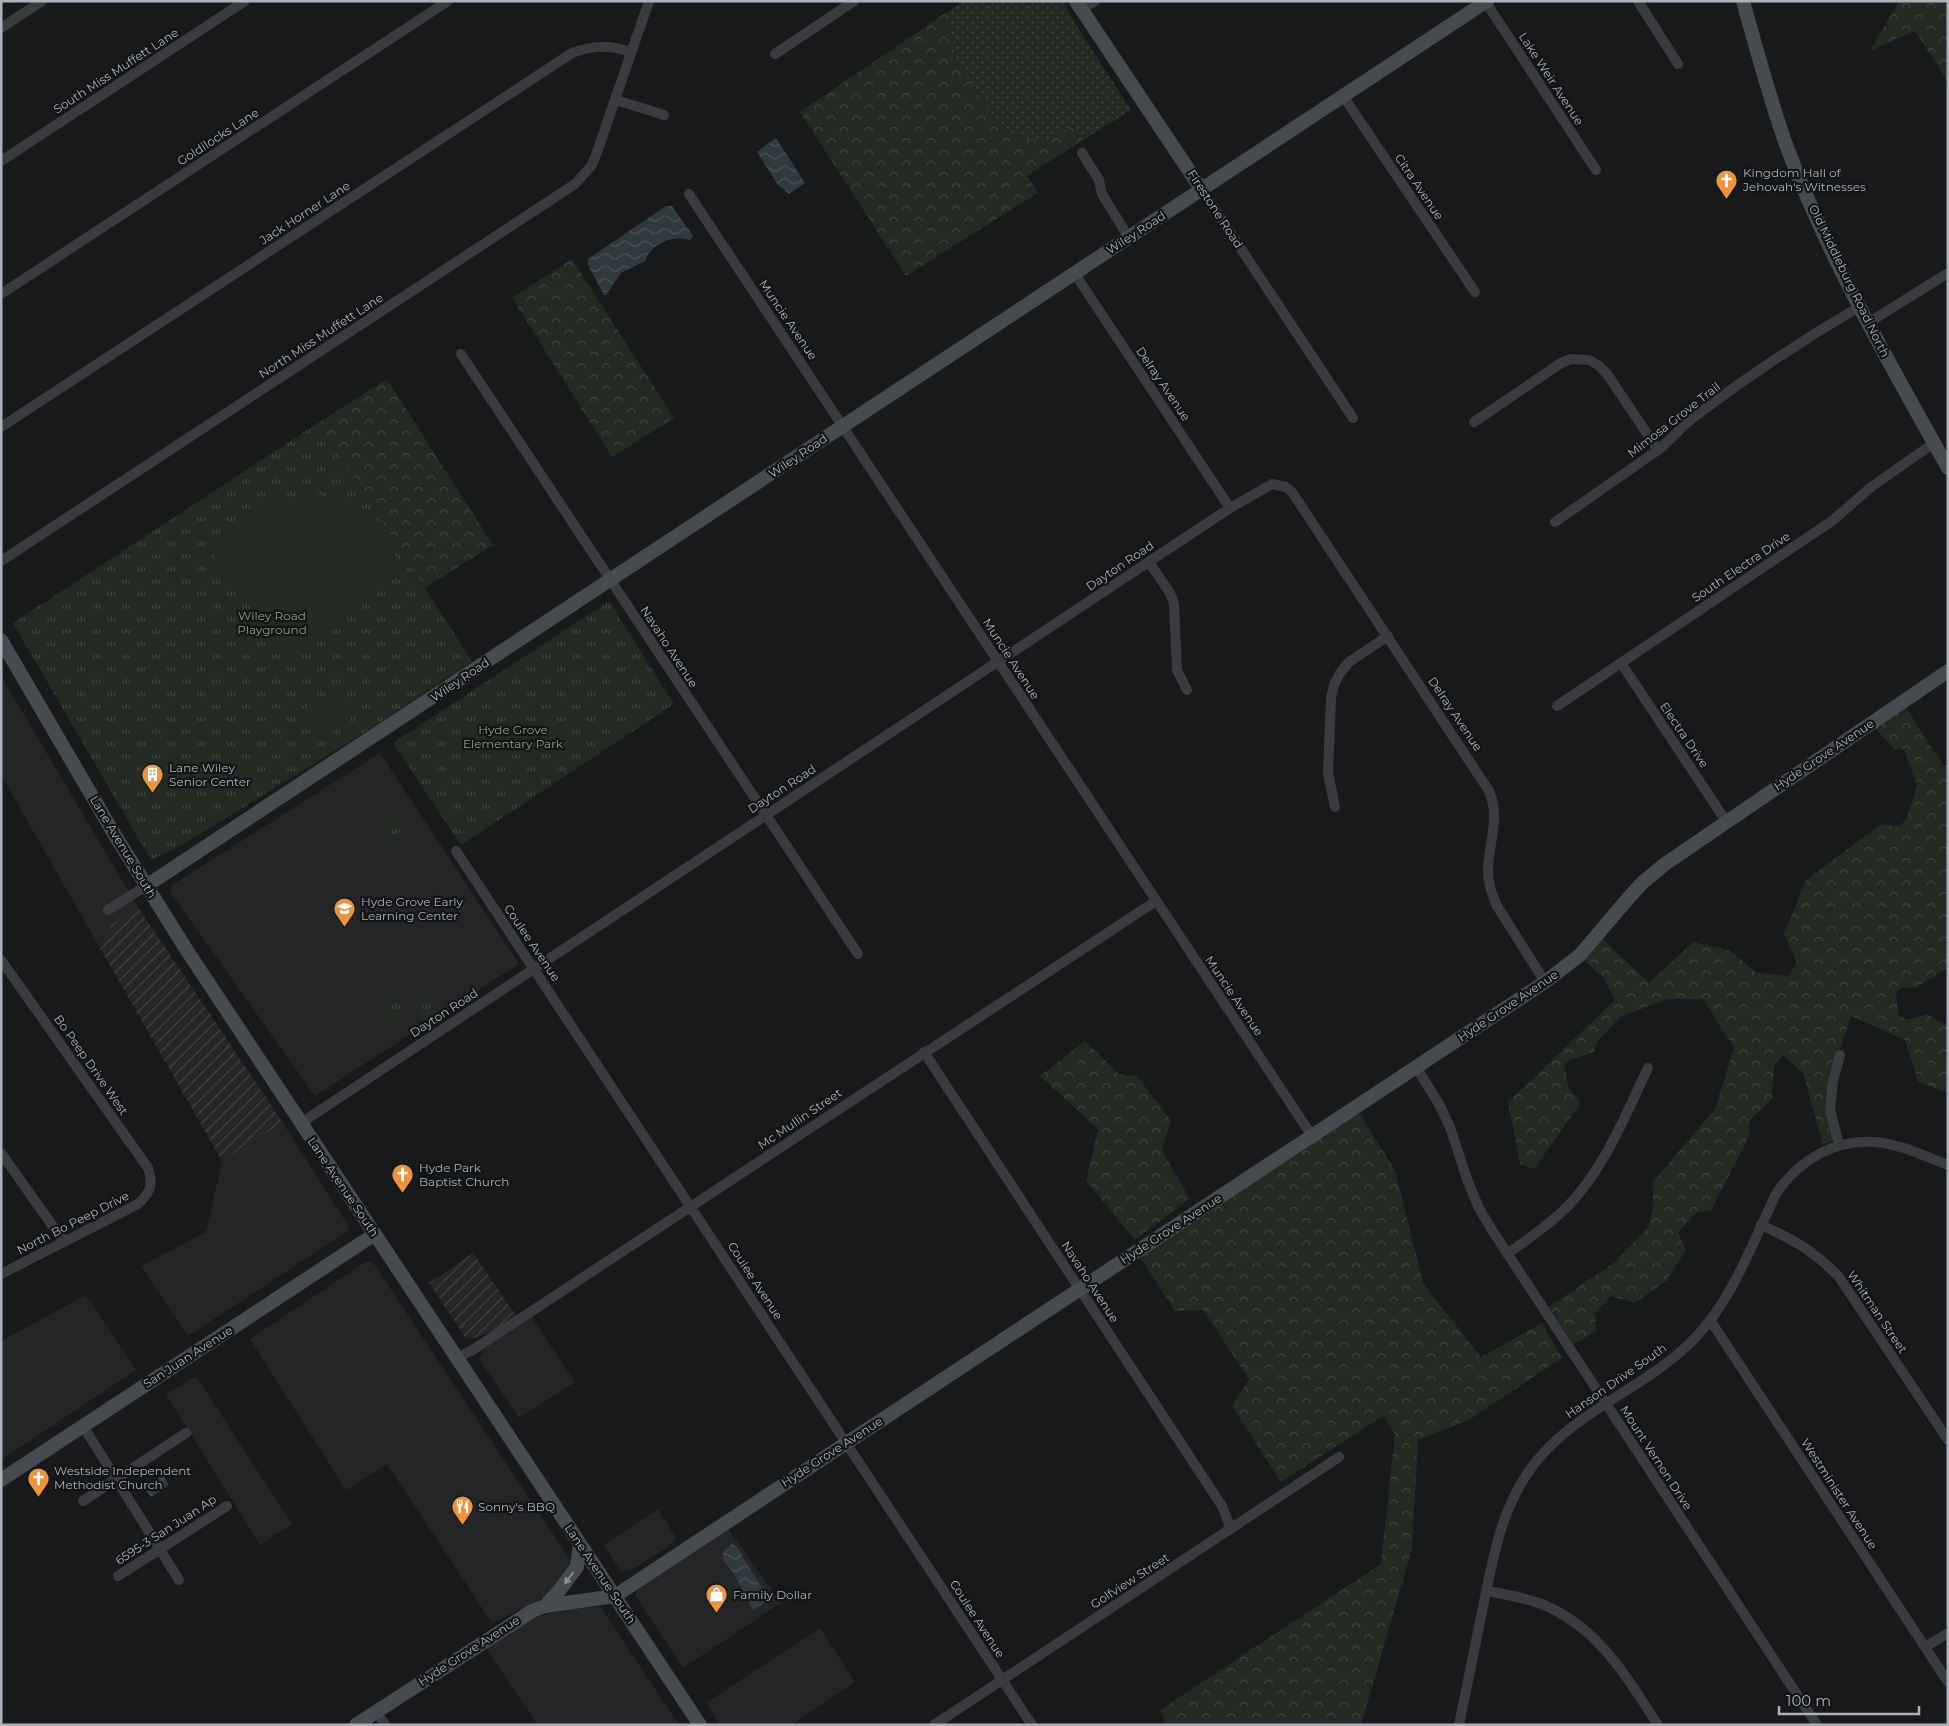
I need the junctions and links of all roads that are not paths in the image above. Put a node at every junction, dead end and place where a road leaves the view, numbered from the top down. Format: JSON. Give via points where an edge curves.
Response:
{"nodes":[{"id":1,"x":42,"y":1,"type":"edge"},
{"id":2,"x":244,"y":1,"type":"edge"},
{"id":3,"x":448,"y":1,"type":"edge"},
{"id":4,"x":649,"y":1,"type":"edge"},
{"id":5,"x":854,"y":1,"type":"edge"},
{"id":6,"x":1095,"y":1,"type":"edge"},
{"id":7,"x":1638,"y":1,"type":"edge"},
{"id":8,"x":1743,"y":1,"type":"edge"},
{"id":9,"x":1486,"y":2,"type":"edge"},
{"id":10,"x":1079,"y":5,"type":"edge"},
{"id":11,"x":1,"y":28,"type":"edge"},
{"id":12,"x":631,"y":52,"type":"junction"},
{"id":13,"x":775,"y":54,"type":"dead end"},
{"id":14,"x":1678,"y":64,"type":"dead end"},
{"id":15,"x":1343,"y":96,"type":"junction"},
{"id":16,"x":616,"y":100,"type":"junction"},
{"id":17,"x":664,"y":115,"type":"dead end"},
{"id":18,"x":1082,"y":153,"type":"dead end"},
{"id":19,"x":1,"y":161,"type":"edge"},
{"id":20,"x":1596,"y":170,"type":"dead end"},
{"id":21,"x":1202,"y":190,"type":"junction"},
{"id":22,"x":689,"y":194,"type":"dead end"},
{"id":23,"x":1129,"y":238,"type":"junction"},
{"id":24,"x":1075,"y":274,"type":"junction"},
{"id":25,"x":1948,"y":274,"type":"edge"},
{"id":26,"x":1475,"y":292,"type":"dead end"},
{"id":27,"x":1,"y":294,"type":"edge"},
{"id":28,"x":1860,"y":307,"type":"junction"},
{"id":29,"x":1868,"y":323,"type":"junction"},
{"id":30,"x":461,"y":354,"type":"dead end"},
{"id":31,"x":1353,"y":418,"type":"dead end"},
{"id":32,"x":1474,"y":422,"type":"dead end"},
{"id":33,"x":843,"y":426,"type":"junction"},
{"id":34,"x":1,"y":427,"type":"edge"},
{"id":35,"x":1934,"y":443,"type":"junction"},
{"id":36,"x":1658,"y":450,"type":"junction"},
{"id":37,"x":1948,"y":468,"type":"edge"},
{"id":38,"x":1279,"y":484,"type":"joint"},
{"id":39,"x":1230,"y":508,"type":"junction"},
{"id":40,"x":1555,"y":522,"type":"dead end"},
{"id":41,"x":1,"y":561,"type":"edge"},
{"id":42,"x":1149,"y":562,"type":"junction"},
{"id":43,"x":610,"y":581,"type":"junction"},
{"id":44,"x":1388,"y":636,"type":"junction"},
{"id":45,"x":2,"y":641,"type":"edge"},
{"id":46,"x":998,"y":662,"type":"junction"},
{"id":47,"x":1621,"y":663,"type":"junction"},
{"id":48,"x":1948,"y":671,"type":"edge"},
{"id":49,"x":1188,"y":690,"type":"dead end"},
{"id":50,"x":1557,"y":706,"type":"dead end"},
{"id":51,"x":1336,"y":807,"type":"dead end"},
{"id":52,"x":765,"y":815,"type":"junction"},
{"id":53,"x":1726,"y":821,"type":"junction"},
{"id":54,"x":456,"y":851,"type":"dead end"},
{"id":55,"x":146,"y":886,"type":"junction"},
{"id":56,"x":1156,"y":901,"type":"junction"},
{"id":57,"x":108,"y":910,"type":"dead end"},
{"id":58,"x":858,"y":954,"type":"dead end"},
{"id":59,"x":1,"y":960,"type":"edge"},
{"id":60,"x":534,"y":969,"type":"junction"},
{"id":61,"x":1546,"y":982,"type":"junction"},
{"id":62,"x":924,"y":1052,"type":"junction"},
{"id":63,"x":1840,"y":1056,"type":"dead end"},
{"id":64,"x":1416,"y":1067,"type":"junction"},
{"id":65,"x":1648,"y":1068,"type":"dead end"},
{"id":66,"x":301,"y":1123,"type":"junction"},
{"id":67,"x":1312,"y":1136,"type":"junction"},
{"id":68,"x":1840,"y":1145,"type":"junction"},
{"id":69,"x":1,"y":1154,"type":"edge"},
{"id":70,"x":1948,"y":1165,"type":"edge"},
{"id":71,"x":151,"y":1187,"type":"joint"},
{"id":72,"x":692,"y":1206,"type":"junction"},
{"id":73,"x":1761,"y":1225,"type":"junction"},
{"id":74,"x":375,"y":1234,"type":"junction"},
{"id":75,"x":64,"y":1242,"type":"junction"},
{"id":76,"x":1506,"y":1254,"type":"junction"},
{"id":77,"x":1,"y":1274,"type":"edge"},
{"id":78,"x":1080,"y":1289,"type":"junction"},
{"id":79,"x":1710,"y":1320,"type":"junction"},
{"id":80,"x":457,"y":1357,"type":"junction"},
{"id":81,"x":1606,"y":1404,"type":"junction"},
{"id":82,"x":83,"y":1426,"type":"junction"},
{"id":83,"x":186,"y":1433,"type":"dead end"},
{"id":84,"x":1948,"y":1440,"type":"edge"},
{"id":85,"x":847,"y":1442,"type":"junction"},
{"id":86,"x":1339,"y":1457,"type":"dead end"},
{"id":87,"x":1,"y":1480,"type":"edge"},
{"id":88,"x":116,"y":1480,"type":"junction"},
{"id":89,"x":83,"y":1501,"type":"dead end"},
{"id":90,"x":227,"y":1506,"type":"dead end"},
{"id":91,"x":1231,"y":1529,"type":"junction"},
{"id":92,"x":580,"y":1544,"type":"junction"},
{"id":93,"x":160,"y":1549,"type":"junction"},
{"id":94,"x":118,"y":1576,"type":"dead end"},
{"id":95,"x":179,"y":1580,"type":"dead end"},
{"id":96,"x":1487,"y":1591,"type":"junction"},
{"id":97,"x":614,"y":1596,"type":"junction"},
{"id":98,"x":545,"y":1606,"type":"junction"},
{"id":99,"x":1948,"y":1633,"type":"edge"},
{"id":100,"x":1925,"y":1647,"type":"junction"},
{"id":101,"x":1002,"y":1680,"type":"junction"},
{"id":102,"x":1948,"y":1682,"type":"edge"},
{"id":103,"x":376,"y":1711,"type":"junction"},
{"id":104,"x":356,"y":1725,"type":"edge"},
{"id":105,"x":385,"y":1725,"type":"edge"},
{"id":106,"x":700,"y":1725,"type":"edge"},
{"id":107,"x":934,"y":1725,"type":"edge"},
{"id":108,"x":1032,"y":1725,"type":"edge"},
{"id":109,"x":1459,"y":1725,"type":"edge"},
{"id":110,"x":1658,"y":1725,"type":"edge"},
{"id":111,"x":1817,"y":1725,"type":"edge"}],
"edges":[{"from":1,"to":11,"type":"street"},
{"from":2,"to":19,"type":"street","name":"South Miss Muffett Lane"},
{"from":3,"to":27,"type":"street","name":"Goldilocks Lane"},
{"from":4,"to":12,"type":"street","name":"North Miss Muffett Lane"},
{"from":5,"to":13,"type":"street"},
{"from":6,"to":10,"type":"street"},
{"from":7,"to":14,"type":"street"},
{"from":8,"to":28,"type":"street","name":"Old Middleburg Road North","via":[[1790,155],[1821,229]]},
{"from":9,"to":15,"type":"street","name":"Wiley Road"},
{"from":9,"to":20,"type":"street","name":"Lake Weir Avenue"},
{"from":10,"to":21,"type":"street","name":"Firestone Road"},
{"from":12,"to":16,"type":"street","name":"North Miss Muffett Lane"},
{"from":12,"to":34,"type":"street","name":"Jack Horner Lane","via":[[598,46],[572,53]]},
{"from":15,"to":21,"type":"street","name":"Wiley Road"},
{"from":15,"to":26,"type":"street","name":"Citra Avenue"},
{"from":16,"to":17,"type":"street"},
{"from":16,"to":41,"type":"street","name":"North Miss Muffett Lane","via":[[592,165],[575,184]]},
{"from":18,"to":23,"type":"street"},
{"from":21,"to":23,"type":"street","name":"Wiley Road"},
{"from":21,"to":31,"type":"street","name":"Firestone Road"},
{"from":22,"to":33,"type":"street","name":"Muncie Avenue"},
{"from":23,"to":24,"type":"street","name":"Wiley Road"},
{"from":24,"to":33,"type":"street","name":"Wiley Road"},
{"from":24,"to":39,"type":"street","name":"Delray Avenue"},
{"from":25,"to":29,"type":"street"},
{"from":28,"to":29,"type":"street","name":"Old Middleburg Road North"},
{"from":28,"to":36,"type":"street","name":"Mimosa Grove Trail","via":[[1800,342],[1692,418]]},
{"from":29,"to":35,"type":"street","name":"Old Middleburg Road North"},
{"from":30,"to":43,"type":"street","name":"Navaho Avenue"},
{"from":32,"to":36,"type":"street","via":[[1562,363],[1580,358],[1598,365],[1607,374]]},
{"from":33,"to":43,"type":"street","name":"Wiley Road"},
{"from":33,"to":46,"type":"street","name":"Muncie Avenue"},
{"from":35,"to":37,"type":"street","name":"Old Middleburg Road North"},
{"from":35,"to":47,"type":"street","name":"South Electra Drive","via":[[1871,487],[1832,521]]},
{"from":36,"to":40,"type":"street","name":"Mimosa Grove Trail"},
{"from":38,"to":39,"type":"street","name":"Dayton Road","via":[[1264,487]]},
{"from":38,"to":44,"type":"street","name":"Delray Avenue","via":[[1292,492]]},
{"from":39,"to":42,"type":"street","name":"Dayton Road"},
{"from":42,"to":46,"type":"street","name":"Dayton Road"},
{"from":42,"to":49,"type":"street","via":[[1174,604],[1178,670]]},
{"from":43,"to":52,"type":"street","name":"Navaho Avenue"},
{"from":43,"to":55,"type":"street","name":"Wiley Road"},
{"from":44,"to":51,"type":"street","via":[[1349,662],[1334,685],[1328,773]]},
{"from":44,"to":61,"type":"street","name":"Delray Avenue","via":[[1489,791],[1495,811],[1488,873],[1493,897]]},
{"from":45,"to":55,"type":"street","name":"Lane Avenue South"},
{"from":46,"to":52,"type":"street","name":"Dayton Road"},
{"from":46,"to":56,"type":"street","name":"Muncie Avenue"},
{"from":47,"to":50,"type":"street","name":"South Electra Drive"},
{"from":47,"to":53,"type":"street","name":"Electra Drive"},
{"from":48,"to":53,"type":"street","name":"Hyde Grove Avenue"},
{"from":52,"to":58,"type":"street","name":"Navaho Avenue"},
{"from":52,"to":60,"type":"street","name":"Dayton Road"},
{"from":53,"to":61,"type":"street","name":"Hyde Grove Avenue","via":[[1642,883],[1580,955]]},
{"from":54,"to":60,"type":"street","name":"Coulee Avenue"},
{"from":55,"to":57,"type":"street","name":"Wiley Road"},
{"from":55,"to":66,"type":"street","name":"Lane Avenue South"},
{"from":56,"to":62,"type":"street","name":"Mc Mullin Street"},
{"from":56,"to":67,"type":"street","name":"Muncie Avenue"},
{"from":59,"to":71,"type":"street","name":"Bo Peep Drive West","via":[[148,1168]]},
{"from":60,"to":66,"type":"street","name":"Dayton Road"},
{"from":60,"to":72,"type":"street","name":"Coulee Avenue"},
{"from":61,"to":64,"type":"street","name":"Hyde Grove Avenue"},
{"from":62,"to":72,"type":"street","name":"Mc Mullin Street"},
{"from":62,"to":78,"type":"street","name":"Navaho Avenue"},
{"from":63,"to":68,"type":"street","via":[[1830,1109]]},
{"from":64,"to":67,"type":"street","name":"Hyde Grove Avenue"},
{"from":64,"to":76,"type":"street","name":"Mount Vernon Drive","via":[[1439,1104],[1479,1208]]},
{"from":65,"to":76,"type":"street","via":[[1615,1138],[1587,1183],[1549,1223]]},
{"from":66,"to":74,"type":"street","name":"Lane Avenue South"},
{"from":67,"to":78,"type":"street","name":"Hyde Grove Avenue"},
{"from":68,"to":70,"type":"street","name":"Hanson Drive South","via":[[1874,1142],[1909,1150]]},
{"from":68,"to":73,"type":"street","name":"Hanson Drive South","via":[[1809,1159],[1785,1181]]},
{"from":69,"to":75,"type":"street"},
{"from":71,"to":75,"type":"street","name":"North Bo Peep Drive","via":[[138,1204]]},
{"from":72,"to":80,"type":"street","name":"Mc Mullin Street","via":[[471,1351]]},
{"from":72,"to":85,"type":"street","name":"Coulee Avenue"},
{"from":73,"to":79,"type":"street","name":"Hanson Drive South","via":[[1736,1279]]},
{"from":73,"to":84,"type":"street","name":"Whitman Street","via":[[1806,1247],[1839,1277]]},
{"from":74,"to":80,"type":"street","name":"Lane Avenue South"},
{"from":74,"to":82,"type":"street","name":"San Juan Avenue"},
{"from":75,"to":77,"type":"street","name":"North Bo Peep Drive"},
{"from":76,"to":81,"type":"street","name":"Mount Vernon Drive"},
{"from":78,"to":85,"type":"street","name":"Hyde Grove Avenue"},
{"from":78,"to":91,"type":"street","name":"Navaho Avenue","via":[[1222,1506]]},
{"from":79,"to":81,"type":"street","name":"Hanson Drive South","via":[[1662,1367]]},
{"from":79,"to":100,"type":"street","name":"Westminister Avenue"},
{"from":80,"to":92,"type":"street","name":"Lane Avenue South"},
{"from":81,"to":96,"type":"street","name":"Hanson Drive South","via":[[1558,1438],[1525,1477],[1500,1531]]},
{"from":81,"to":111,"type":"street","name":"Mount Vernon Drive"},
{"from":82,"to":87,"type":"street","name":"San Juan Avenue"},
{"from":82,"to":88,"type":"street"},
{"from":83,"to":88,"type":"street"},
{"from":85,"to":97,"type":"street","name":"Hyde Grove Avenue"},
{"from":85,"to":101,"type":"street","name":"Coulee Avenue"},
{"from":86,"to":91,"type":"street","name":"Golfview Street"},
{"from":88,"to":89,"type":"street"},
{"from":88,"to":93,"type":"street"},
{"from":90,"to":93,"type":"street","name":"6595-3 San Juan Ap"},
{"from":91,"to":101,"type":"street","name":"Golfview Street"},
{"from":92,"to":97,"type":"street","name":"Lane Avenue South"},
{"from":92,"to":98,"type":"street","one_way":true,"via":[[577,1567]]},
{"from":93,"to":94,"type":"street","name":"6595-3 San Juan Ap"},
{"from":93,"to":95,"type":"street"},
{"from":96,"to":109,"type":"street","name":"Hanson Drive South"},
{"from":96,"to":110,"type":"street","via":[[1540,1604],[1583,1629],[1612,1656]]},
{"from":97,"to":98,"type":"street","name":"Hyde Grove Avenue"},
{"from":97,"to":106,"type":"street","name":"Lane Avenue South"},
{"from":98,"to":103,"type":"street","name":"Hyde Grove Avenue","via":[[505,1627]]},
{"from":99,"to":100,"type":"street"},
{"from":100,"to":102,"type":"street","name":"Westminister Avenue"},
{"from":101,"to":107,"type":"street","name":"Golfview Street"},
{"from":101,"to":108,"type":"street","name":"Coulee Avenue"},
{"from":103,"to":104,"type":"street","name":"Hyde Grove Avenue"},
{"from":103,"to":105,"type":"street"}]}
